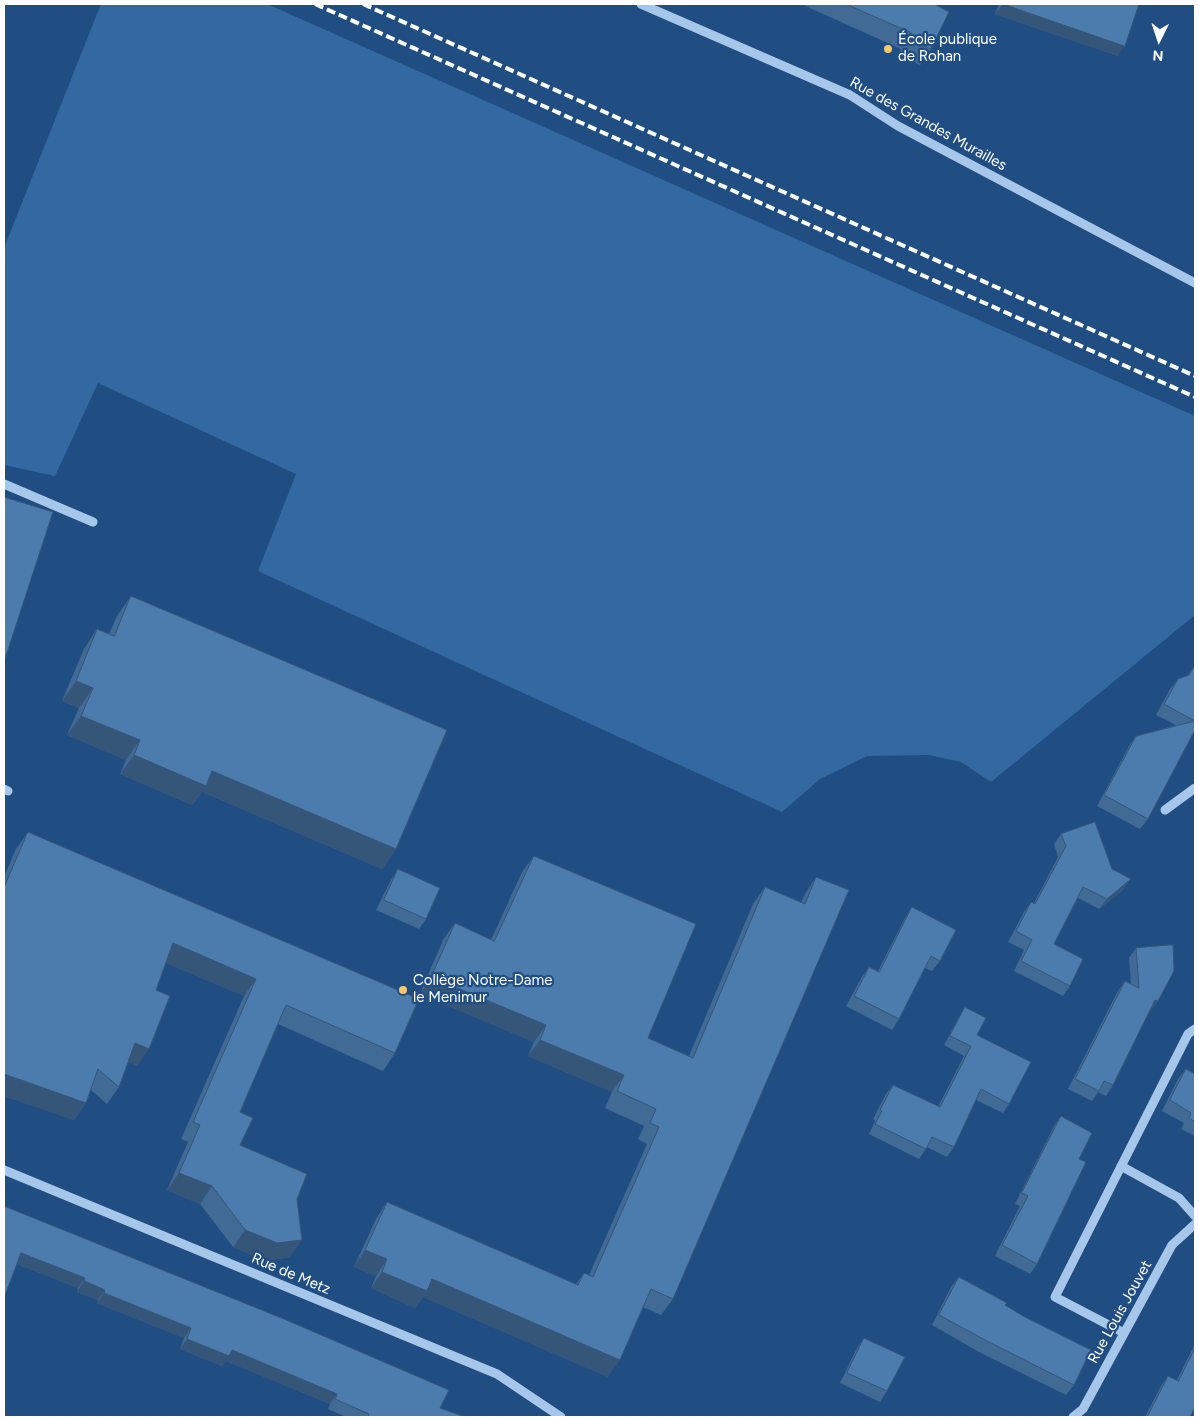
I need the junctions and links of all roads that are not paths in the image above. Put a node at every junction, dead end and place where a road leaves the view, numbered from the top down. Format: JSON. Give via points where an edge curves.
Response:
{"nodes":[{"id":1,"x":641,"y":4,"type":"edge"},
{"id":2,"x":1195,"y":283,"type":"edge"},
{"id":3,"x":4,"y":484,"type":"edge"},
{"id":4,"x":93,"y":522,"type":"dead end"},
{"id":5,"x":1195,"y":788,"type":"edge"},
{"id":6,"x":1165,"y":810,"type":"dead end"},
{"id":7,"x":1195,"y":1029,"type":"edge"},
{"id":8,"x":1121,"y":1166,"type":"junction"},
{"id":9,"x":4,"y":1170,"type":"edge"},
{"id":10,"x":1195,"y":1216,"type":"edge"},
{"id":11,"x":1195,"y":1224,"type":"edge"},
{"id":12,"x":1124,"y":1333,"type":"junction"},
{"id":13,"x":561,"y":1417,"type":"edge"},
{"id":14,"x":1073,"y":1417,"type":"edge"}],
"edges":[{"from":1,"to":2,"type":"street","name":"Rue des Grandes Murailles","via":[[850,94],[898,126]]},
{"from":3,"to":4,"type":"street"},
{"from":5,"to":6,"type":"street"},
{"from":7,"to":8,"type":"street","via":[[1188,1034]]},
{"from":8,"to":10,"type":"street","via":[[1179,1198]]},
{"from":8,"to":12,"type":"street","via":[[1055,1297]]},
{"from":9,"to":13,"type":"street","name":"Rue de Metz","via":[[496,1374]]},
{"from":11,"to":12,"type":"street","name":"Rue Louis Jouvet","via":[[1172,1245]]},
{"from":12,"to":14,"type":"street","name":"Rue Louis Jouvet","via":[[1083,1409]]}]}
